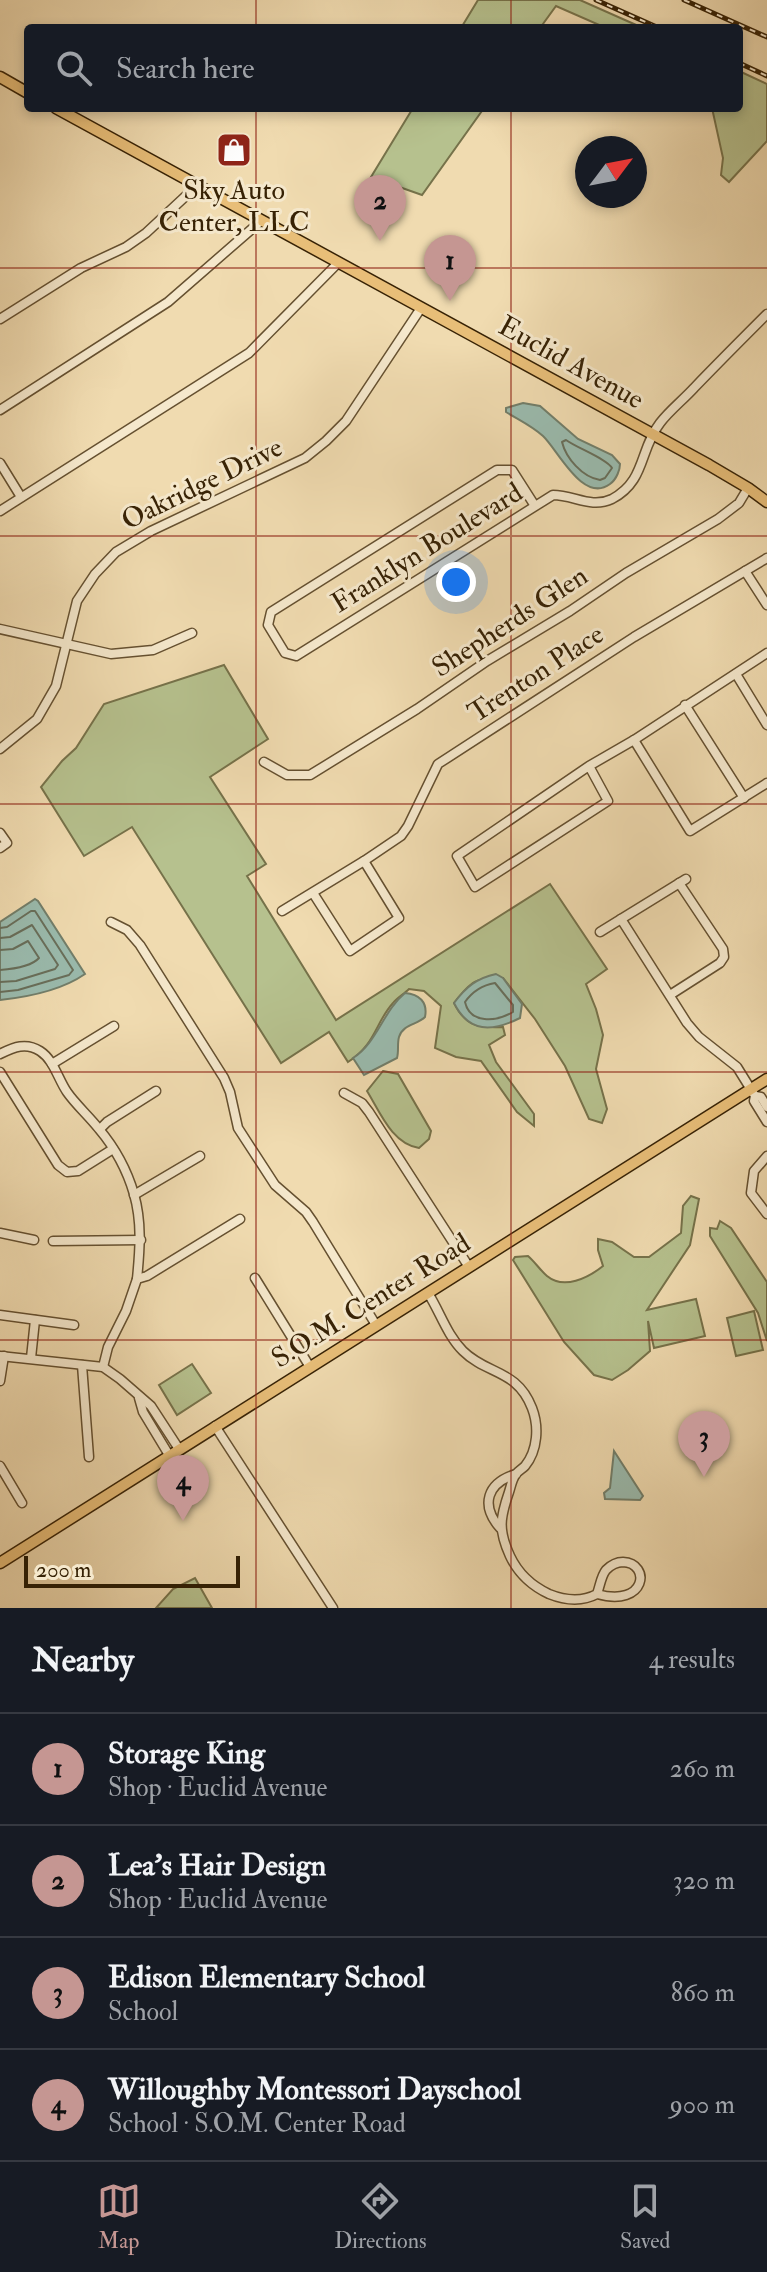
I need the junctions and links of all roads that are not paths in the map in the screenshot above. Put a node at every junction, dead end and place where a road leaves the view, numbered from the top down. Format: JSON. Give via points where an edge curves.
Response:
{"nodes":[{"id":1,"x":2,"y":82,"type":"edge"},
{"id":2,"x":24,"y":91,"type":"edge"},
{"id":3,"x":63,"y":112,"type":"edge"},
{"id":4,"x":193,"y":184,"type":"junction"},
{"id":5,"x":261,"y":221,"type":"junction"},
{"id":6,"x":338,"y":263,"type":"junction"},
{"id":7,"x":421,"y":308,"type":"junction"},
{"id":8,"x":767,"y":314,"type":"edge"},
{"id":9,"x":0,"y":319,"type":"edge"},
{"id":10,"x":0,"y":410,"type":"edge"},
{"id":11,"x":653,"y":434,"type":"junction"},
{"id":12,"x":0,"y":463,"type":"edge"},
{"id":13,"x":748,"y":488,"type":"junction"},
{"id":14,"x":21,"y":497,"type":"junction"},
{"id":15,"x":767,"y":502,"type":"edge"},
{"id":16,"x":535,"y":506,"type":"junction"},
{"id":17,"x":0,"y":511,"type":"edge"},
{"id":18,"x":767,"y":558,"type":"edge"},
{"id":19,"x":745,"y":571,"type":"junction"},
{"id":20,"x":767,"y":605,"type":"edge"},
{"id":21,"x":0,"y":629,"type":"edge"},
{"id":22,"x":192,"y":633,"type":"dead end"},
{"id":23,"x":66,"y":643,"type":"junction"},
{"id":24,"x":767,"y":653,"type":"edge"},
{"id":25,"x":736,"y":674,"type":"junction"},
{"id":26,"x":685,"y":705,"type":"junction"},
{"id":27,"x":767,"y":725,"type":"edge"},
{"id":28,"x":634,"y":740,"type":"junction"},
{"id":29,"x":0,"y":749,"type":"edge"},
{"id":30,"x":264,"y":762,"type":"dead end"},
{"id":31,"x":589,"y":766,"type":"junction"},
{"id":32,"x":767,"y":783,"type":"edge"},
{"id":33,"x":744,"y":798,"type":"junction"},
{"id":34,"x":0,"y":833,"type":"edge"},
{"id":35,"x":0,"y":848,"type":"edge"},
{"id":36,"x":364,"y":861,"type":"junction"},
{"id":37,"x":313,"y":893,"type":"junction"},
{"id":38,"x":282,"y":911,"type":"dead end"},
{"id":39,"x":621,"y":919,"type":"junction"},
{"id":40,"x":111,"y":922,"type":"dead end"},
{"id":41,"x":600,"y":932,"type":"dead end"},
{"id":42,"x":670,"y":995,"type":"junction"},
{"id":43,"x":114,"y":1026,"type":"dead end"},
{"id":44,"x":0,"y":1054,"type":"edge"},
{"id":45,"x":52,"y":1064,"type":"junction"},
{"id":46,"x":0,"y":1072,"type":"edge"},
{"id":47,"x":767,"y":1079,"type":"edge"},
{"id":48,"x":156,"y":1091,"type":"dead end"},
{"id":49,"x":753,"y":1092,"type":"junction"},
{"id":50,"x":344,"y":1093,"type":"dead end"},
{"id":51,"x":767,"y":1107,"type":"edge"},
{"id":52,"x":767,"y":1122,"type":"edge"},
{"id":53,"x":100,"y":1129,"type":"junction"},
{"id":54,"x":113,"y":1149,"type":"junction"},
{"id":55,"x":200,"y":1156,"type":"dead end"},
{"id":56,"x":767,"y":1156,"type":"edge"},
{"id":57,"x":134,"y":1195,"type":"junction"},
{"id":58,"x":767,"y":1214,"type":"edge"},
{"id":59,"x":240,"y":1219,"type":"dead end"},
{"id":60,"x":0,"y":1233,"type":"edge"},
{"id":61,"x":34,"y":1240,"type":"dead end"},
{"id":62,"x":141,"y":1240,"type":"junction"},
{"id":63,"x":53,"y":1241,"type":"dead end"},
{"id":64,"x":469,"y":1267,"type":"junction"},
{"id":65,"x":255,"y":1278,"type":"dead end"},
{"id":66,"x":137,"y":1279,"type":"junction"},
{"id":67,"x":428,"y":1293,"type":"junction"},
{"id":68,"x":0,"y":1315,"type":"edge"},
{"id":69,"x":35,"y":1320,"type":"junction"},
{"id":70,"x":74,"y":1325,"type":"dead end"},
{"id":71,"x":376,"y":1325,"type":"junction"},
{"id":72,"x":2,"y":1356,"type":"edge"},
{"id":73,"x":31,"y":1358,"type":"junction"},
{"id":74,"x":82,"y":1365,"type":"junction"},
{"id":75,"x":103,"y":1367,"type":"junction"},
{"id":76,"x":310,"y":1367,"type":"junction"},
{"id":77,"x":0,"y":1381,"type":"edge"},
{"id":78,"x":215,"y":1426,"type":"junction"},
{"id":79,"x":174,"y":1452,"type":"junction"},
{"id":80,"x":89,"y":1457,"type":"dead end"},
{"id":81,"x":0,"y":1466,"type":"edge"},
{"id":82,"x":516,"y":1474,"type":"junction"},
{"id":83,"x":22,"y":1503,"type":"dead end"},
{"id":84,"x":500,"y":1528,"type":"junction"},
{"id":85,"x":0,"y":1563,"type":"edge"},
{"id":86,"x":597,"y":1594,"type":"junction"},
{"id":87,"x":333,"y":1608,"type":"edge"}],
"edges":[{"from":1,"to":2,"type":"main road"},
{"from":3,"to":4,"type":"main road","name":"Euclid Avenue"},
{"from":4,"to":5,"type":"main road","name":"Euclid Avenue"},
{"from":4,"to":9,"type":"street","via":[[126,247],[81,268]]},
{"from":5,"to":6,"type":"main road","name":"Euclid Avenue"},
{"from":5,"to":10,"type":"street","via":[[168,302]]},
{"from":6,"to":7,"type":"main road","name":"Euclid Avenue"},
{"from":6,"to":14,"type":"street","via":[[249,353]]},
{"from":7,"to":11,"type":"main road","name":"Euclid Avenue"},
{"from":7,"to":23,"type":"street","name":"Oakridge Drive","via":[[346,421],[305,458],[116,552],[77,601]]},
{"from":8,"to":11,"type":"street"},
{"from":11,"to":13,"type":"main road","name":"Euclid Avenue"},
{"from":11,"to":16,"type":"street","name":"Franklyn Boulevard","via":[[638,474],[619,495],[591,504],[553,495]]},
{"from":12,"to":14,"type":"street"},
{"from":13,"to":15,"type":"main road","name":"Euclid Avenue"},
{"from":13,"to":30,"type":"street","name":"Shepherds Glen","via":[[728,512],[308,776],[287,775]]},
{"from":14,"to":17,"type":"street"},
{"from":16,"to":16,"type":"street","name":"Franklyn Boulevard","via":[[296,656],[285,653],[268,625],[271,612],[497,470],[512,470]]},
{"from":18,"to":19,"type":"street","name":"Trenton Place"},
{"from":19,"to":20,"type":"street"},
{"from":19,"to":36,"type":"street","name":"Trenton Place","via":[[438,764],[401,836]]},
{"from":21,"to":23,"type":"street"},
{"from":22,"to":23,"type":"street","via":[[153,650],[111,654]]},
{"from":23,"to":29,"type":"street","name":"Oakridge Drive","via":[[56,686],[37,719]]},
{"from":24,"to":25,"type":"street"},
{"from":25,"to":26,"type":"street"},
{"from":25,"to":27,"type":"street"},
{"from":26,"to":28,"type":"street"},
{"from":26,"to":33,"type":"street"},
{"from":28,"to":31,"type":"street"},
{"from":28,"to":33,"type":"street","via":[[690,831]]},
{"from":31,"to":31,"type":"street","via":[[608,801],[475,887],[457,856]]},
{"from":32,"to":33,"type":"street"},
{"from":34,"to":35,"type":"street","via":[[7,843]]},
{"from":36,"to":37,"type":"street","name":"Trenton Place"},
{"from":36,"to":37,"type":"street","via":[[399,918],[350,951]]},
{"from":37,"to":38,"type":"street","name":"Trenton Place"},
{"from":39,"to":41,"type":"street"},
{"from":39,"to":42,"type":"street"},
{"from":39,"to":42,"type":"street","via":[[683,881],[724,957]]},
{"from":40,"to":71,"type":"street","via":[[140,945],[224,1078],[238,1128],[275,1185],[306,1212]]},
{"from":42,"to":49,"type":"street","via":[[687,1023],[737,1067]]},
{"from":43,"to":45,"type":"street"},
{"from":44,"to":45,"type":"street","via":[[28,1046]]},
{"from":45,"to":53,"type":"street","via":[[67,1093]]},
{"from":46,"to":54,"type":"street","via":[[67,1172],[78,1171]]},
{"from":47,"to":49,"type":"main road","name":"S.O.M. Center Road"},
{"from":48,"to":53,"type":"street"},
{"from":49,"to":51,"type":"street"},
{"from":49,"to":52,"type":"street"},
{"from":49,"to":64,"type":"main road","name":"S.O.M. Center Road"},
{"from":50,"to":64,"type":"street","via":[[369,1112]]},
{"from":53,"to":54,"type":"street"},
{"from":54,"to":57,"type":"street"},
{"from":55,"to":57,"type":"street"},
{"from":56,"to":58,"type":"street","via":[[751,1177],[751,1193]]},
{"from":57,"to":62,"type":"street"},
{"from":59,"to":66,"type":"street"},
{"from":60,"to":61,"type":"street"},
{"from":62,"to":63,"type":"street"},
{"from":62,"to":66,"type":"street"},
{"from":64,"to":67,"type":"main road","name":"S.O.M. Center Road"},
{"from":65,"to":76,"type":"street"},
{"from":66,"to":75,"type":"street"},
{"from":67,"to":71,"type":"main road","name":"S.O.M. Center Road"},
{"from":67,"to":82,"type":"street","via":[[464,1352],[506,1375],[528,1399],[536,1440]]},
{"from":68,"to":69,"type":"street"},
{"from":69,"to":70,"type":"street"},
{"from":69,"to":73,"type":"street"},
{"from":71,"to":76,"type":"main road","name":"S.O.M. Center Road"},
{"from":72,"to":73,"type":"street"},
{"from":72,"to":77,"type":"street"},
{"from":73,"to":74,"type":"street"},
{"from":74,"to":75,"type":"street"},
{"from":74,"to":80,"type":"street"},
{"from":75,"to":79,"type":"street","via":[[151,1406]]},
{"from":76,"to":78,"type":"main road","name":"S.O.M. Center Road"},
{"from":78,"to":79,"type":"main road","name":"S.O.M. Center Road"},
{"from":78,"to":87,"type":"street"},
{"from":79,"to":85,"type":"main road","name":"S.O.M. Center Road"},
{"from":81,"to":83,"type":"street"},
{"from":82,"to":84,"type":"street"},
{"from":82,"to":84,"type":"street","via":[[493,1488],[489,1498]]},
{"from":84,"to":86,"type":"street","via":[[515,1565],[535,1586],[571,1599]]},
{"from":86,"to":86,"type":"street","via":[[631,1597],[639,1588],[639,1573],[627,1562],[611,1565]]}]}
